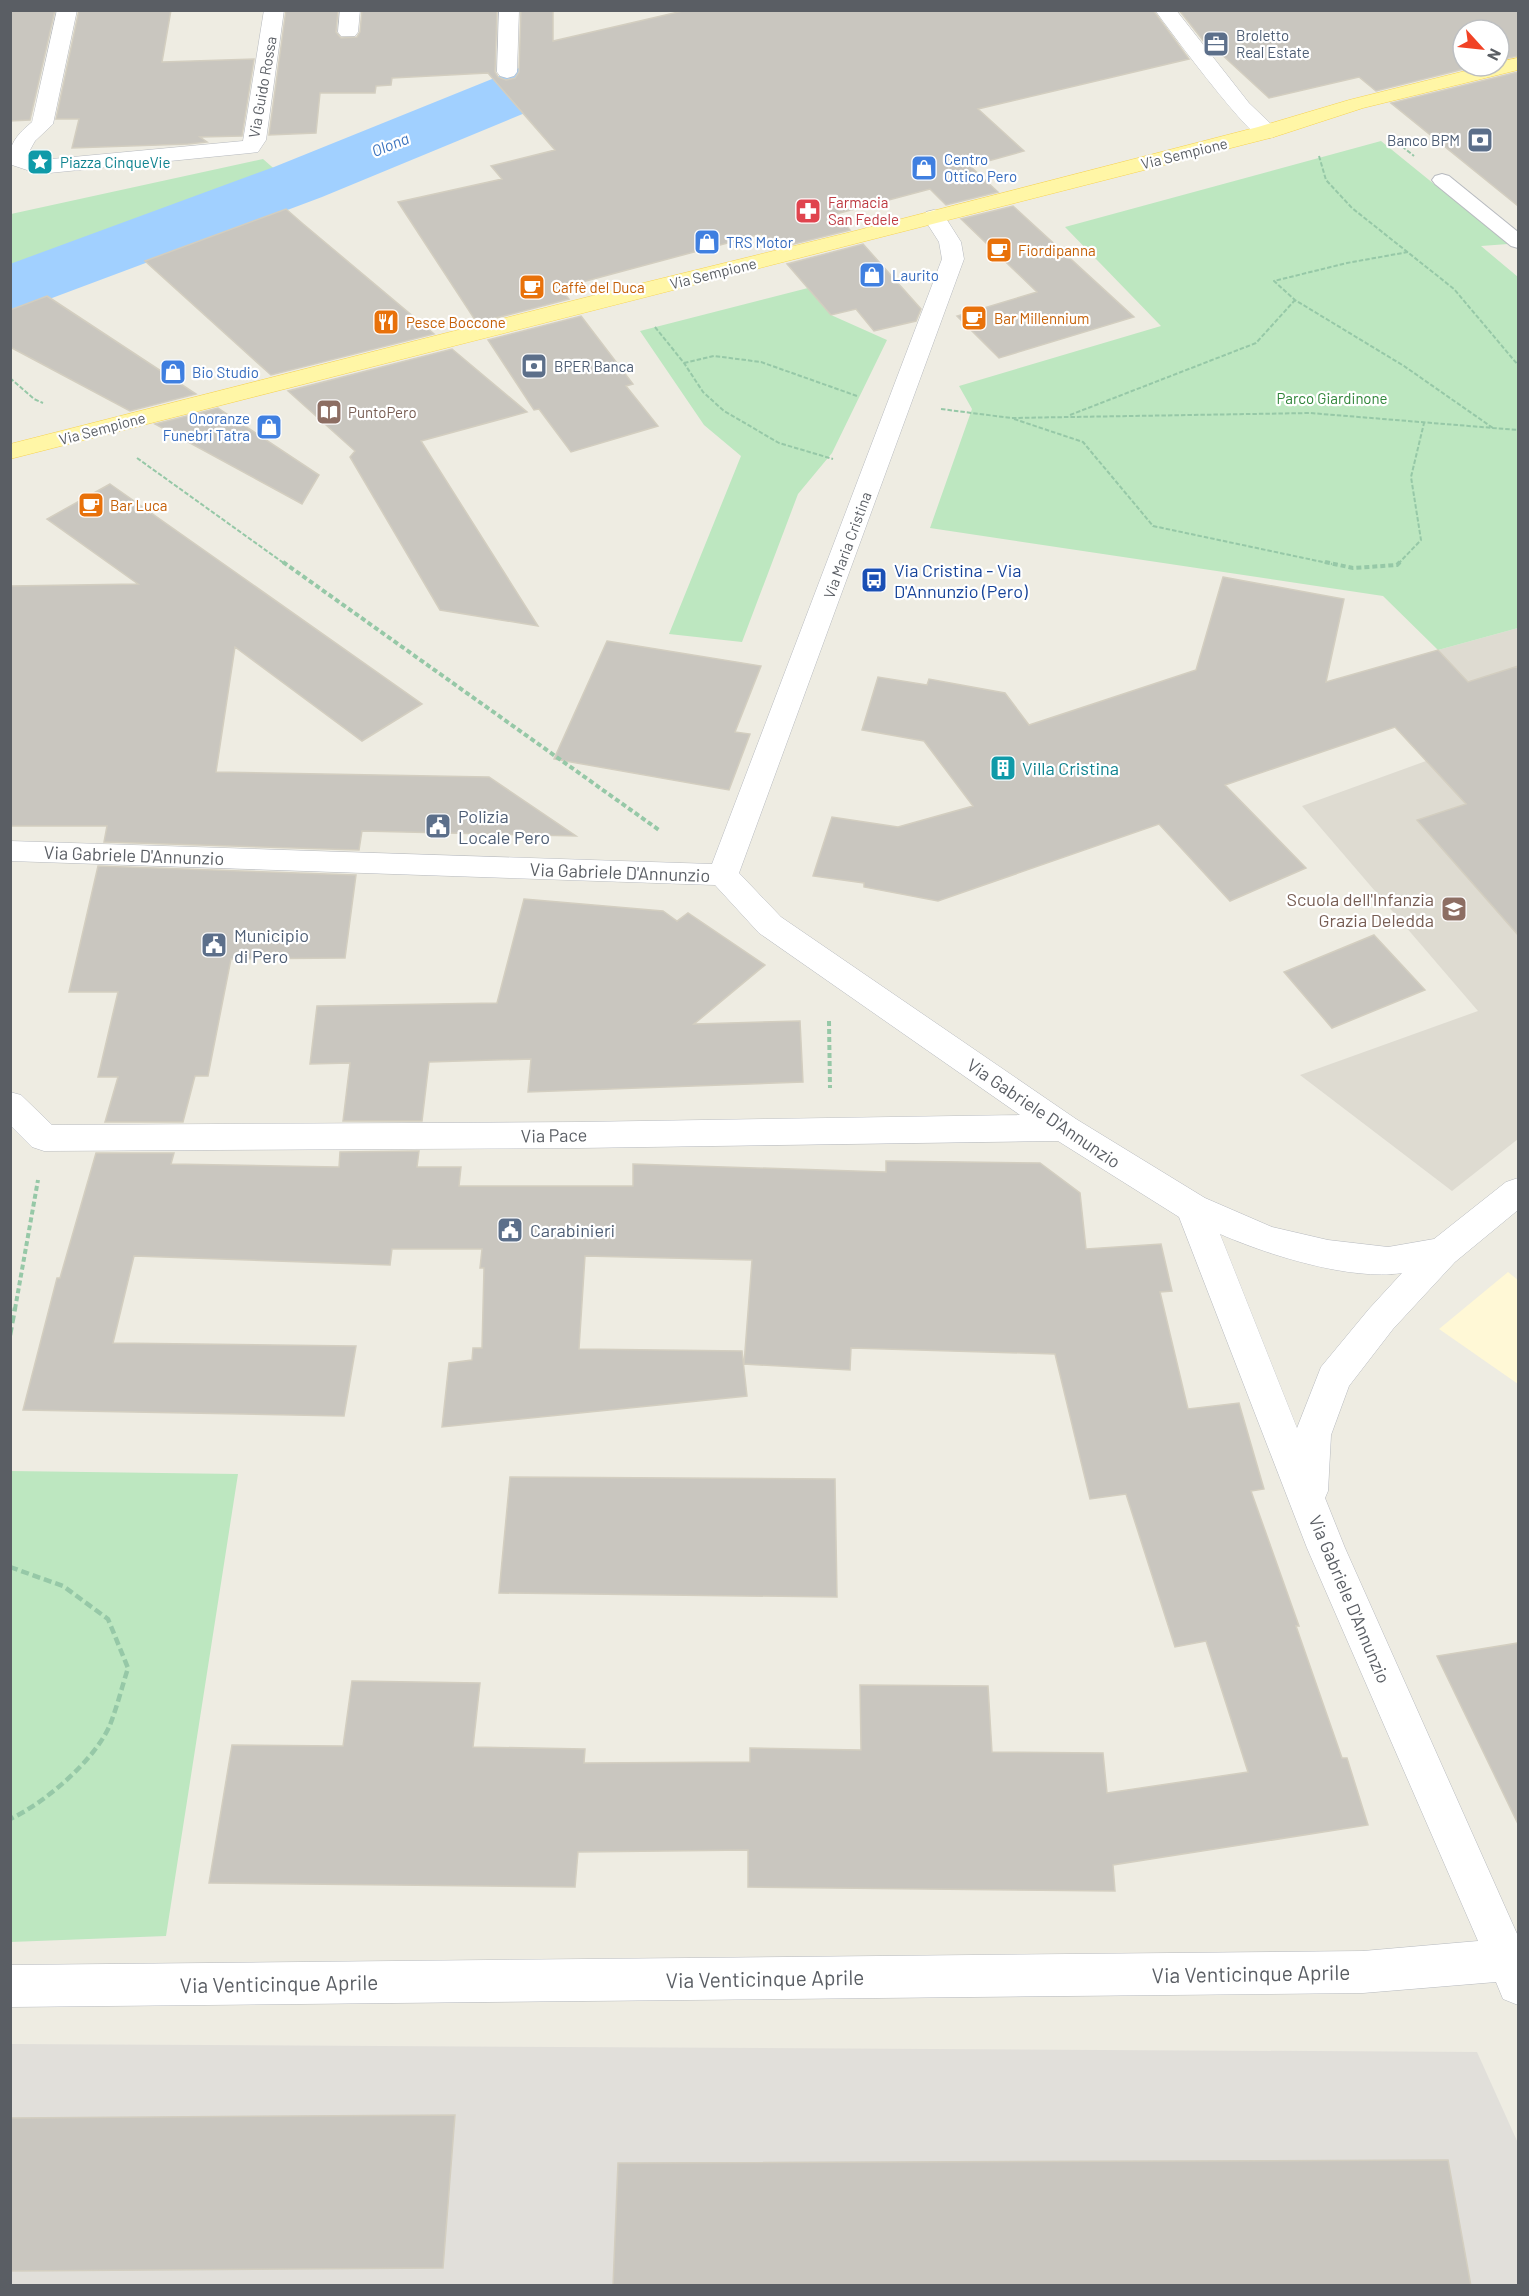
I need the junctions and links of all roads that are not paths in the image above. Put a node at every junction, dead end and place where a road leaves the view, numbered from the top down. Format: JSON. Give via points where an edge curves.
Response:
{"nodes":[{"id":1,"x":67,"y":10,"type":"edge"},
{"id":2,"x":274,"y":10,"type":"edge"},
{"id":3,"x":350,"y":10,"type":"edge"},
{"id":4,"x":509,"y":10,"type":"edge"},
{"id":5,"x":1165,"y":10,"type":"edge"},
{"id":6,"x":348,"y":32,"type":"dead end"},
{"id":7,"x":1518,"y":64,"type":"edge"},
{"id":8,"x":507,"y":72,"type":"dead end"},
{"id":9,"x":1266,"y":132,"type":"junction"},
{"id":10,"x":1442,"y":180,"type":"dead end"},
{"id":11,"x":934,"y":217,"type":"junction"},
{"id":12,"x":1518,"y":242,"type":"edge"},
{"id":13,"x":10,"y":452,"type":"edge"},
{"id":14,"x":10,"y":851,"type":"edge"},
{"id":15,"x":723,"y":875,"type":"junction"},
{"id":16,"x":10,"y":1104,"type":"edge"},
{"id":17,"x":1064,"y":1128,"type":"junction"},
{"id":18,"x":1518,"y":1191,"type":"edge"},
{"id":19,"x":1193,"y":1208,"type":"junction"},
{"id":20,"x":1443,"y":1252,"type":"junction"},
{"id":21,"x":1309,"y":1502,"type":"junction"},
{"id":22,"x":1515,"y":1967,"type":"edge"},
{"id":23,"x":10,"y":1986,"type":"edge"}],
"edges":[{"from":1,"to":2,"type":"street","name":"Via Guido Rossa","via":[[42,124],[19,150],[20,160],[39,167],[250,147],[255,140]]},
{"from":3,"to":6,"type":"street"},
{"from":4,"to":8,"type":"street"},
{"from":5,"to":9,"type":"street"},
{"from":7,"to":9,"type":"main road","name":"Via Sempione","via":[[1356,104]]},
{"from":9,"to":11,"type":"main road","name":"Via Sempione"},
{"from":10,"to":12,"type":"lane"},
{"from":11,"to":13,"type":"main road","name":"Via Sempione"},
{"from":11,"to":15,"type":"street","name":"Via Maria Cristina","via":[[950,242],[953,259]]},
{"from":14,"to":15,"type":"street","name":"Via Gabriele D'Annunzio"},
{"from":15,"to":17,"type":"street","name":"Via Gabriele D'Annunzio","via":[[770,925]]},
{"from":16,"to":17,"type":"street","name":"Via Pace","via":[[44,1138]]},
{"from":17,"to":19,"type":"street","name":"Via Gabriele D'Annunzio"},
{"from":18,"to":20,"type":"street"},
{"from":19,"to":20,"type":"street","name":"Via Gabriele D'Annunzio","via":[[1266,1239],[1328,1254],[1388,1261]]},
{"from":19,"to":21,"type":"street","name":"Via Gabriele D'Annunzio"},
{"from":20,"to":21,"type":"street","via":[[1381,1319],[1334,1378],[1313,1435]]},
{"from":21,"to":22,"type":"street","name":"Via Gabriele D'Annunzio","via":[[1326,1548]]},
{"from":22,"to":23,"type":"street","name":"Via Venticinque Aprile"}]}
